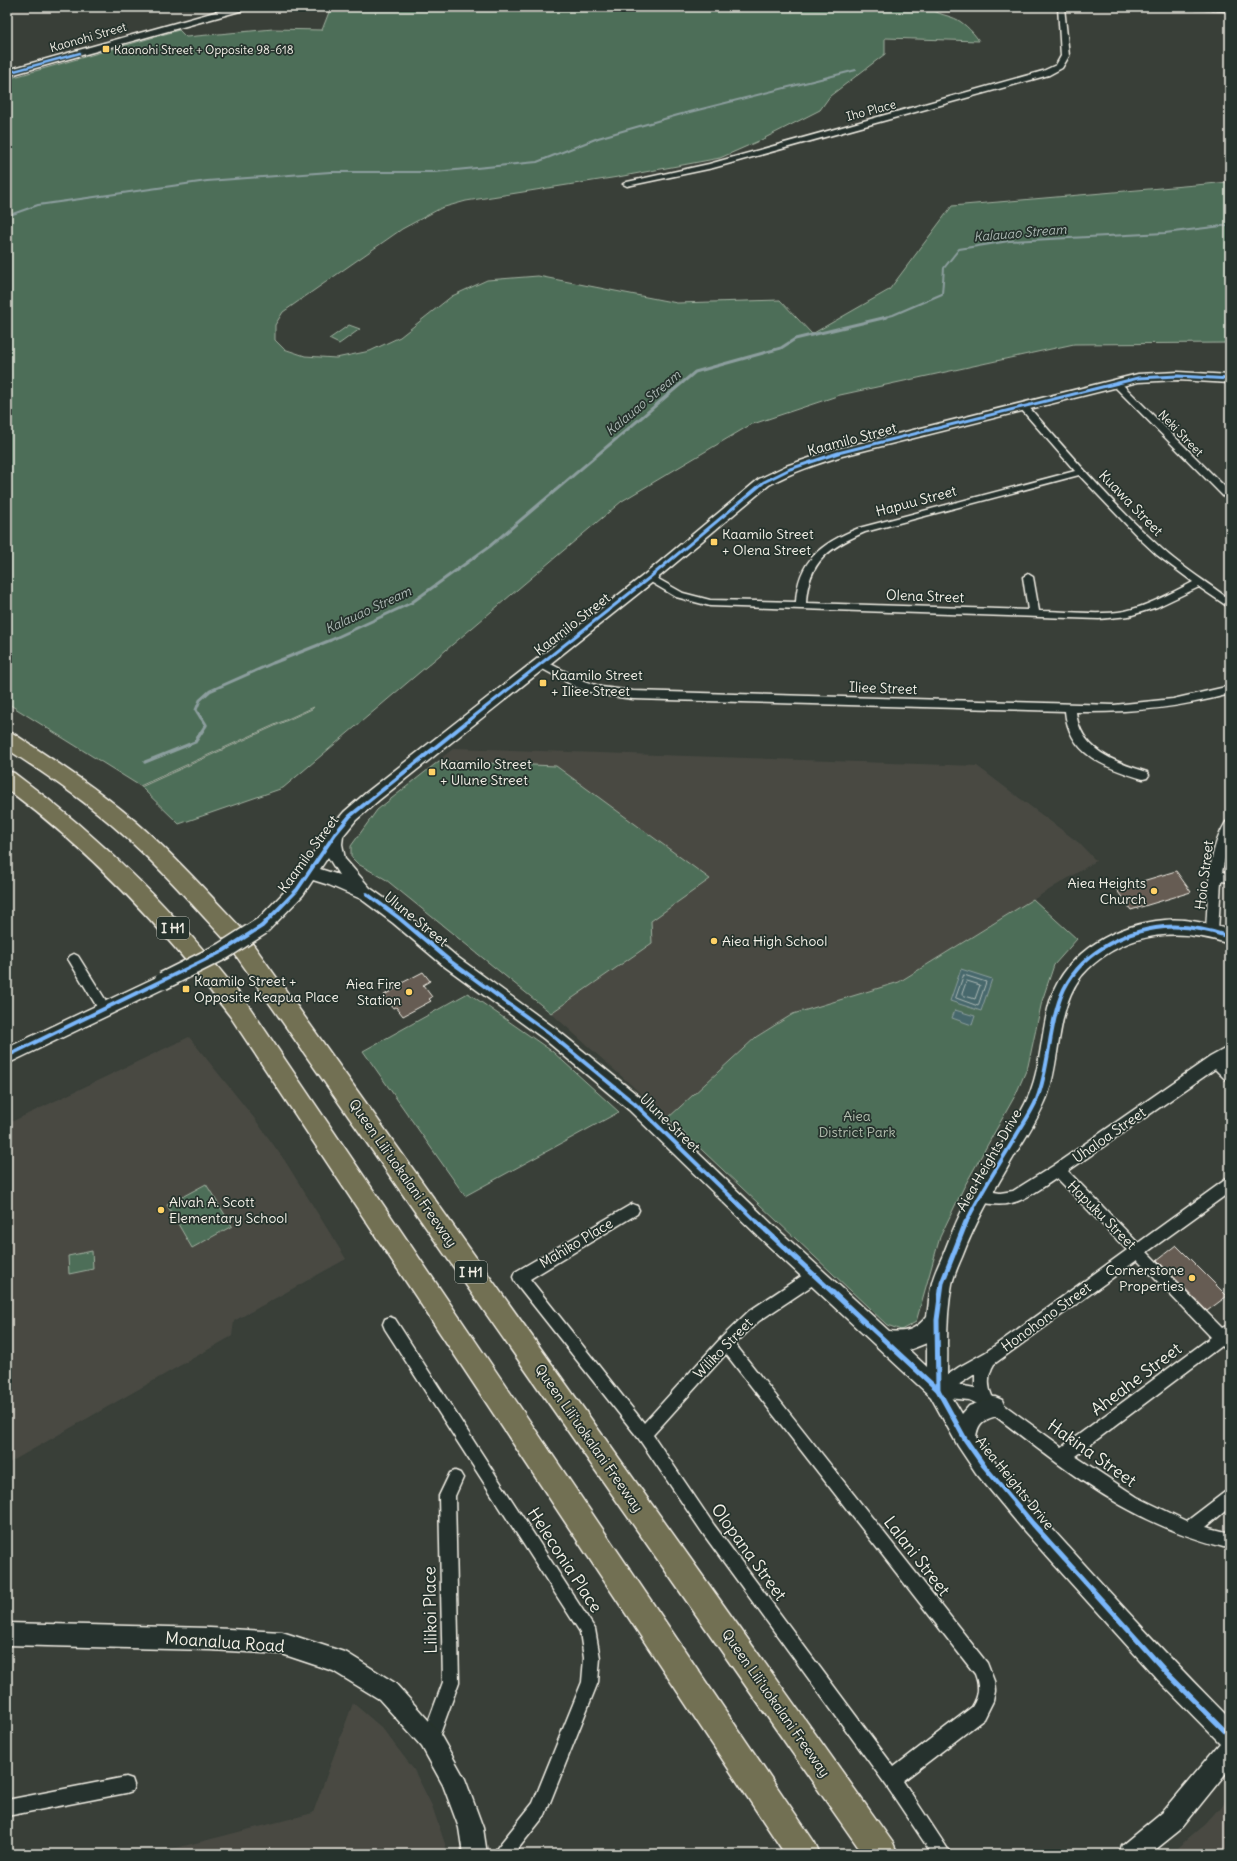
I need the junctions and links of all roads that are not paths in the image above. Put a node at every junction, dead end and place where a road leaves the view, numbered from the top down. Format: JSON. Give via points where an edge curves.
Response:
{"nodes":[{"id":1,"x":244,"y":7,"type":"edge"},
{"id":2,"x":1061,"y":7,"type":"edge"},
{"id":3,"x":1195,"y":7,"type":"edge"},
{"id":4,"x":1230,"y":9,"type":"edge"},
{"id":5,"x":7,"y":73,"type":"edge"},
{"id":6,"x":627,"y":184,"type":"dead end"},
{"id":7,"x":1230,"y":379,"type":"edge"},
{"id":8,"x":1116,"y":383,"type":"junction"},
{"id":9,"x":1024,"y":407,"type":"junction"},
{"id":10,"x":1081,"y":472,"type":"junction"},
{"id":11,"x":1230,"y":498,"type":"edge"},
{"id":12,"x":1028,"y":577,"type":"dead end"},
{"id":13,"x":649,"y":578,"type":"junction"},
{"id":14,"x":1200,"y":583,"type":"junction"},
{"id":15,"x":1230,"y":605,"type":"edge"},
{"id":16,"x":800,"y":606,"type":"junction"},
{"id":17,"x":1034,"y":614,"type":"junction"},
{"id":18,"x":541,"y":663,"type":"junction"},
{"id":19,"x":1230,"y":690,"type":"edge"},
{"id":20,"x":1070,"y":708,"type":"junction"},
{"id":21,"x":7,"y":739,"type":"edge"},
{"id":22,"x":1143,"y":775,"type":"dead end"},
{"id":23,"x":7,"y":778,"type":"edge"},
{"id":24,"x":1230,"y":825,"type":"edge"},
{"id":25,"x":335,"y":834,"type":"junction"},
{"id":26,"x":310,"y":873,"type":"junction"},
{"id":27,"x":1217,"y":876,"type":"junction"},
{"id":28,"x":1230,"y":878,"type":"edge"},
{"id":29,"x":366,"y":894,"type":"junction"},
{"id":30,"x":1212,"y":931,"type":"junction"},
{"id":31,"x":1230,"y":937,"type":"edge"},
{"id":32,"x":74,"y":959,"type":"dead end"},
{"id":33,"x":104,"y":1008,"type":"junction"},
{"id":34,"x":1230,"y":1051,"type":"edge"},
{"id":35,"x":7,"y":1056,"type":"edge"},
{"id":36,"x":1215,"y":1061,"type":"junction"},
{"id":37,"x":1230,"y":1075,"type":"edge"},
{"id":38,"x":1058,"y":1170,"type":"junction"},
{"id":39,"x":1230,"y":1184,"type":"edge"},
{"id":40,"x":981,"y":1196,"type":"junction"},
{"id":41,"x":632,"y":1210,"type":"dead end"},
{"id":42,"x":1138,"y":1250,"type":"junction"},
{"id":43,"x":814,"y":1276,"type":"junction"},
{"id":44,"x":520,"y":1277,"type":"joint"},
{"id":45,"x":936,"y":1320,"type":"junction"},
{"id":46,"x":390,"y":1324,"type":"dead end"},
{"id":47,"x":1227,"y":1338,"type":"edge"},
{"id":48,"x":884,"y":1340,"type":"junction"},
{"id":49,"x":726,"y":1343,"type":"junction"},
{"id":50,"x":990,"y":1358,"type":"junction"},
{"id":51,"x":938,"y":1390,"type":"junction"},
{"id":52,"x":991,"y":1404,"type":"junction"},
{"id":53,"x":644,"y":1434,"type":"junction"},
{"id":54,"x":965,"y":1439,"type":"junction"},
{"id":55,"x":1063,"y":1456,"type":"junction"},
{"id":56,"x":455,"y":1478,"type":"dead end"},
{"id":57,"x":1230,"y":1497,"type":"edge"},
{"id":58,"x":1188,"y":1528,"type":"junction"},
{"id":59,"x":1230,"y":1540,"type":"edge"},
{"id":60,"x":7,"y":1634,"type":"edge"},
{"id":61,"x":1230,"y":1736,"type":"edge"},
{"id":62,"x":430,"y":1739,"type":"junction"},
{"id":63,"x":1230,"y":1749,"type":"edge"},
{"id":64,"x":892,"y":1778,"type":"junction"},
{"id":65,"x":126,"y":1785,"type":"dead end"},
{"id":66,"x":7,"y":1808,"type":"edge"},
{"id":67,"x":475,"y":1854,"type":"edge"},
{"id":68,"x":503,"y":1854,"type":"edge"},
{"id":69,"x":804,"y":1854,"type":"edge"},
{"id":70,"x":882,"y":1854,"type":"edge"},
{"id":71,"x":942,"y":1854,"type":"edge"},
{"id":72,"x":1131,"y":1854,"type":"edge"}],
"edges":[{"from":1,"to":5,"type":"street","name":"Kaonohi Street"},
{"from":2,"to":6,"type":"street","name":"Iho Place","via":[[1065,56],[1059,66],[1046,73],[710,166]]},
{"from":3,"to":4,"type":"street"},
{"from":7,"to":8,"type":"street","name":"Kaamilo Street","via":[[1157,376]]},
{"from":8,"to":9,"type":"street","name":"Kaamilo Street"},
{"from":8,"to":11,"type":"street","name":"Neki Street"},
{"from":9,"to":10,"type":"street","name":"Kuawa Street"},
{"from":9,"to":13,"type":"street","name":"Kaamilo Street","via":[[838,453],[781,472],[764,482]]},
{"from":10,"to":14,"type":"street","name":"Kuawa Street","via":[[1160,553]]},
{"from":10,"to":16,"type":"street","name":"Hapuu Street","via":[[843,537],[826,548],[810,566],[800,590]]},
{"from":12,"to":17,"type":"street"},
{"from":13,"to":16,"type":"street","name":"Olena Street","via":[[680,595],[710,603]]},
{"from":13,"to":18,"type":"street","name":"Kaamilo Street"},
{"from":14,"to":15,"type":"street","name":"Kuawa Street"},
{"from":14,"to":17,"type":"street","name":"Olena Street","via":[[1153,605],[1124,614]]},
{"from":16,"to":17,"type":"street","name":"Olena Street"},
{"from":18,"to":20,"type":"street","name":"Iliee Street","via":[[580,684],[633,695]]},
{"from":18,"to":25,"type":"street","name":"Kaamilo Street","via":[[373,796],[350,816]]},
{"from":19,"to":20,"type":"street","name":"Iliee Street","via":[[1198,699],[1149,707]]},
{"from":20,"to":22,"type":"street","via":[[1076,735],[1089,749],[1105,762]]},
{"from":21,"to":70,"type":"highway","name":"Queen Liliʻuokalani Freeway","number":"I H1","via":[[54,770],[127,826],[234,935],[300,1025]]},
{"from":23,"to":69,"type":"highway","number":"I H1","via":[[34,797],[92,846],[138,890],[178,933],[238,1009]]},
{"from":24,"to":27,"type":"street","name":"Hoio Street","via":[[1222,842]]},
{"from":25,"to":26,"type":"street","name":"Kaamilo Street"},
{"from":25,"to":29,"type":"street","via":[[336,860]]},
{"from":26,"to":29,"type":"street","name":"Ulune Street"},
{"from":26,"to":33,"type":"street","name":"Kaamilo Street","bridge":true,"via":[[280,910],[262,926],[223,951]]},
{"from":27,"to":28,"type":"street"},
{"from":27,"to":30,"type":"street","name":"Hoio Street"},
{"from":29,"to":43,"type":"street","name":"Ulune Street","via":[[395,914],[450,961],[550,1034],[635,1104]]},
{"from":30,"to":31,"type":"street","name":"Aiea Heights Drive"},
{"from":30,"to":40,"type":"street","name":"Aiea Heights Drive","via":[[1182,926],[1136,932],[1099,950],[1071,976],[1061,994],[1055,1014],[1039,1094]]},
{"from":32,"to":33,"type":"street"},
{"from":33,"to":35,"type":"street","name":"Kaamilo Street"},
{"from":34,"to":36,"type":"street","name":"Uhaloa Street"},
{"from":36,"to":37,"type":"street"},
{"from":36,"to":38,"type":"street","name":"Uhaloa Street"},
{"from":38,"to":40,"type":"street","name":"Uhaloa Street","via":[[1016,1197],[1000,1199]]},
{"from":38,"to":42,"type":"street","name":"Hapuku Street"},
{"from":39,"to":42,"type":"street","name":"Honohono Street"},
{"from":40,"to":45,"type":"street","name":"Aiea Heights Drive","via":[[951,1257],[942,1283]]},
{"from":41,"to":44,"type":"street","name":"Mahiko Place"},
{"from":42,"to":47,"type":"street","name":"Hapuku Street"},
{"from":42,"to":50,"type":"street","name":"Honohono Street"},
{"from":43,"to":48,"type":"street","name":"Ulune Street"},
{"from":43,"to":49,"type":"street","name":"Wiliko Street","via":[[754,1316]]},
{"from":44,"to":53,"type":"street","name":"Olopana Street"},
{"from":45,"to":48,"type":"street","via":[[930,1329],[914,1340]]},
{"from":45,"to":51,"type":"street","name":"Aiea Heights Drive"},
{"from":46,"to":68,"type":"street","name":"Heleconia Place","via":[[587,1629],[592,1658],[590,1682],[539,1809]]},
{"from":47,"to":55,"type":"street","name":"Aheahe Street"},
{"from":48,"to":51,"type":"street","name":"Ulune Street"},
{"from":49,"to":53,"type":"street","name":"Wiliko Street"},
{"from":49,"to":64,"type":"street","name":"Lalani Street","via":[[981,1669],[987,1684],[986,1702],[978,1713]]},
{"from":50,"to":51,"type":"street","name":"Honohono Street"},
{"from":50,"to":52,"type":"street","via":[[982,1369],[980,1379],[982,1391]]},
{"from":51,"to":52,"type":"street","name":"Hakina Street","via":[[970,1393]]},
{"from":51,"to":54,"type":"street","name":"Aiea Heights Drive"},
{"from":52,"to":54,"type":"street","via":[[970,1418]]},
{"from":52,"to":55,"type":"street","name":"Hakina Street"},
{"from":53,"to":64,"type":"street","name":"Olopana Street","via":[[709,1530]]},
{"from":54,"to":61,"type":"street","name":"Aiea Heights Drive","via":[[984,1466],[1033,1524],[1167,1673]]},
{"from":55,"to":58,"type":"street","name":"Hakina Street","via":[[1123,1499],[1167,1521]]},
{"from":56,"to":62,"type":"street","name":"Lilikoi Place","via":[[447,1496],[451,1682]]},
{"from":57,"to":58,"type":"street"},
{"from":58,"to":59,"type":"street","name":"Hakina Street"},
{"from":60,"to":62,"type":"street","name":"Moanalua Road","via":[[282,1643],[338,1661],[388,1691]]},
{"from":62,"to":67,"type":"street","name":"Moanalua Road","via":[[453,1779],[471,1828]]},
{"from":63,"to":72,"type":"street","via":[[1171,1821]]},
{"from":64,"to":71,"type":"street","name":"Olopana Street"},
{"from":65,"to":66,"type":"street"}]}
